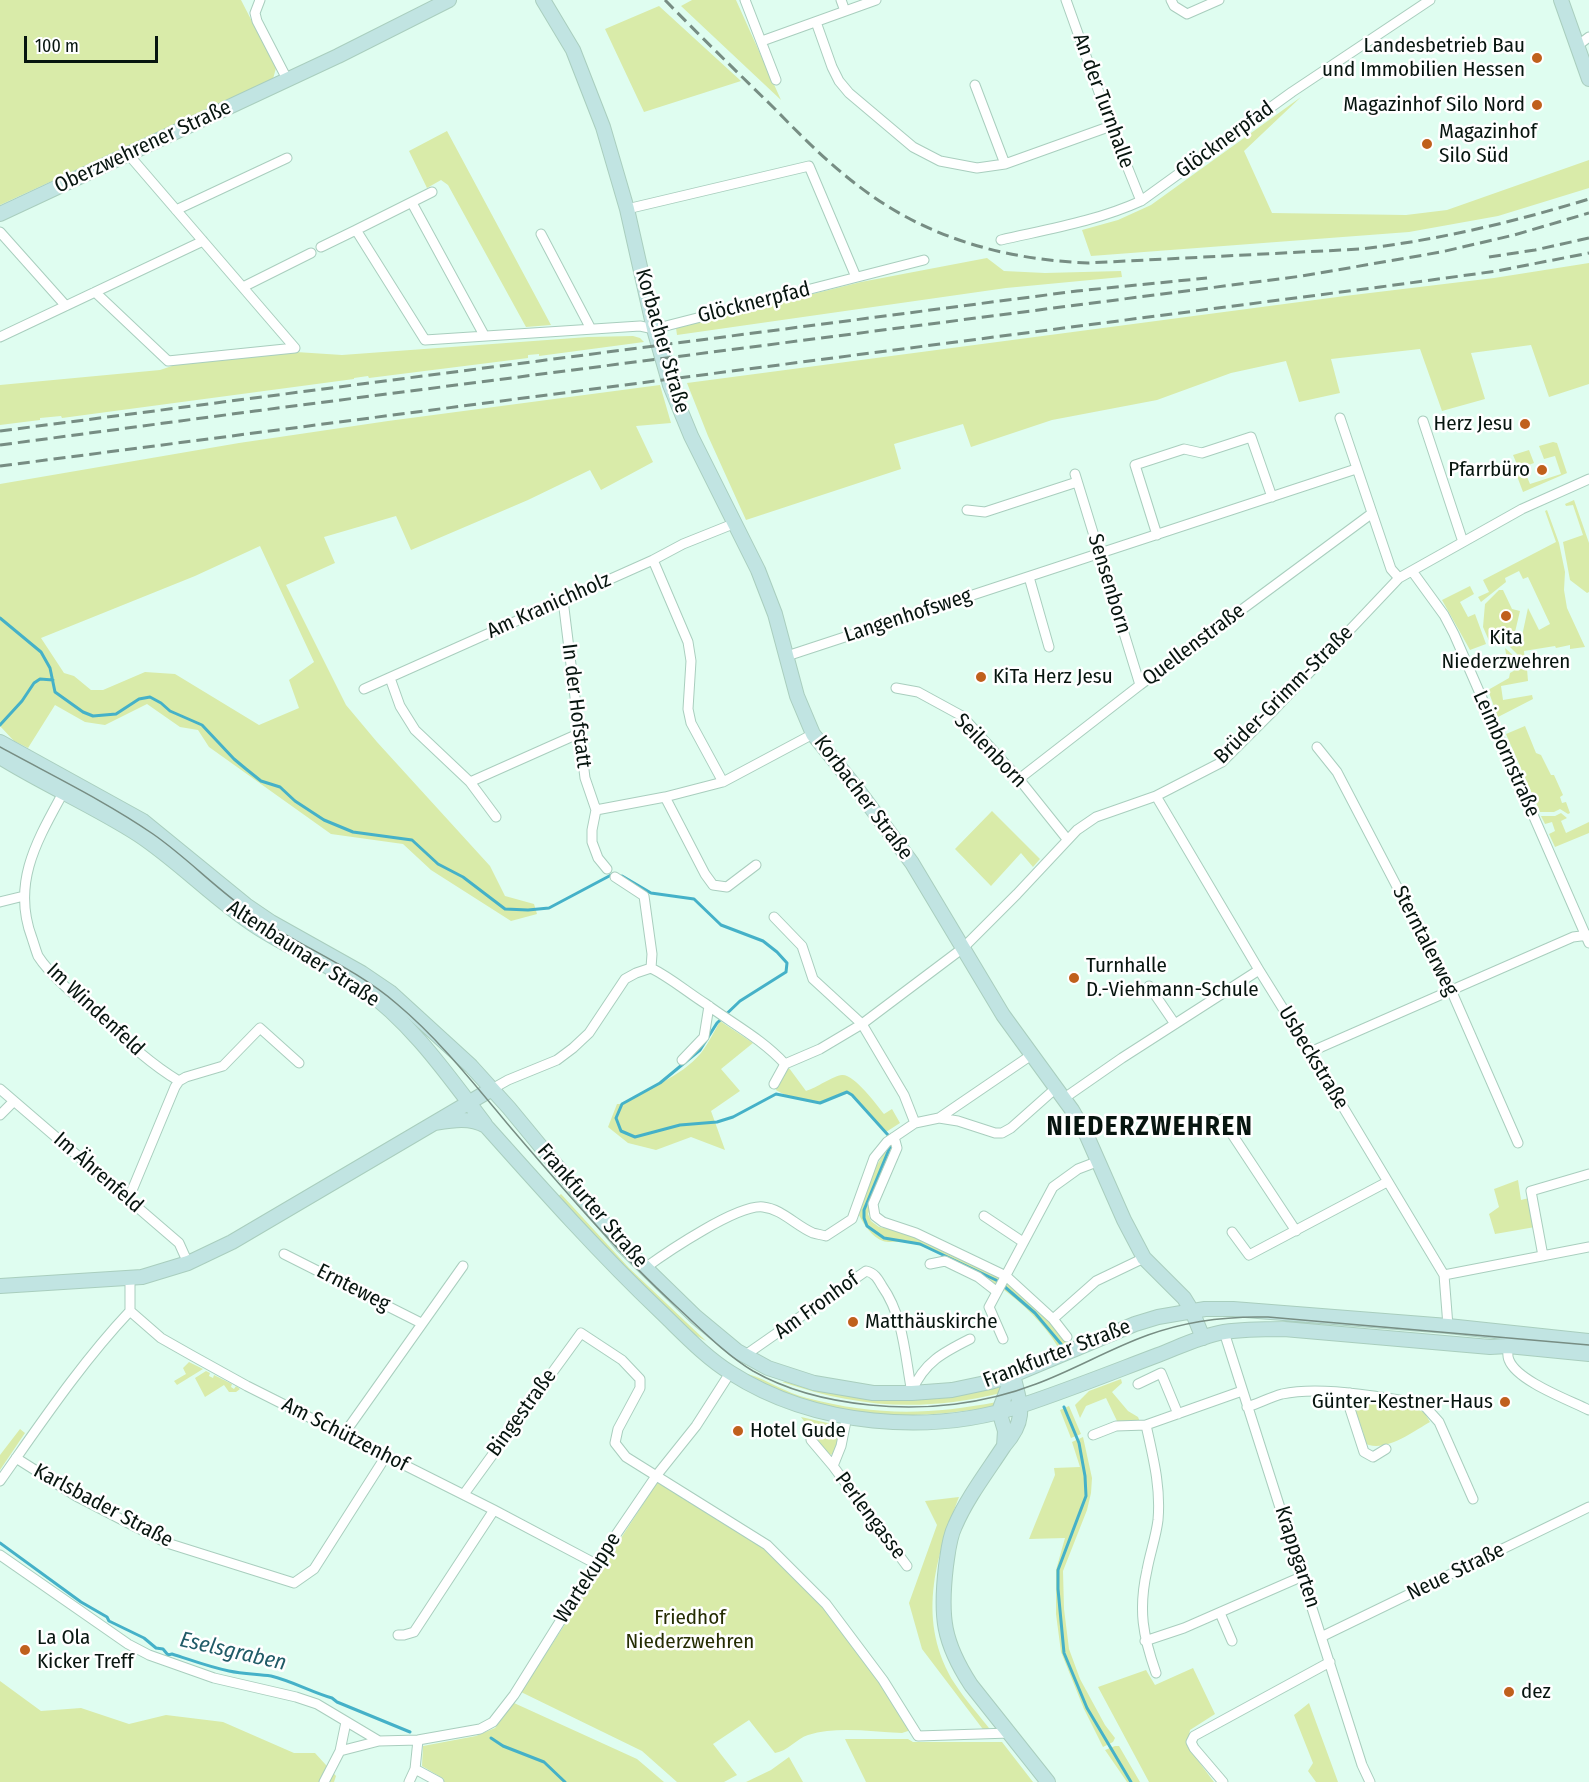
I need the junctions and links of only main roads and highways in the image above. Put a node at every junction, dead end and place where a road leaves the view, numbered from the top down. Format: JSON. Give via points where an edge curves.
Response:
{"nodes":[{"id":1,"x":449,"y":0,"type":"edge"},
{"id":2,"x":543,"y":0,"type":"edge"},
{"id":3,"x":1561,"y":0,"type":"edge"},
{"id":4,"x":1589,"y":80,"type":"edge"},
{"id":5,"x":0,"y":214,"type":"edge"},
{"id":6,"x":1,"y":748,"type":"edge"},
{"id":7,"x":492,"y":1089,"type":"junction"},
{"id":8,"x":469,"y":1103,"type":"junction"},
{"id":9,"x":435,"y":1123,"type":"junction"},
{"id":10,"x":486,"y":1126,"type":"junction"},
{"id":11,"x":0,"y":1286,"type":"edge"},
{"id":12,"x":1192,"y":1311,"type":"junction"},
{"id":13,"x":1448,"y":1326,"type":"junction"},
{"id":14,"x":1203,"y":1338,"type":"junction"},
{"id":15,"x":1508,"y":1339,"type":"junction"},
{"id":16,"x":1589,"y":1341,"type":"edge"},
{"id":17,"x":1449,"y":1343,"type":"junction"},
{"id":18,"x":1589,"y":1354,"type":"edge"},
{"id":19,"x":744,"y":1356,"type":"junction"},
{"id":20,"x":730,"y":1373,"type":"junction"},
{"id":21,"x":1013,"y":1375,"type":"junction"},
{"id":22,"x":1020,"y":1406,"type":"junction"},
{"id":23,"x":999,"y":1411,"type":"junction"},
{"id":24,"x":1004,"y":1446,"type":"junction"},
{"id":25,"x":1048,"y":1782,"type":"edge"}],
"edges":[{"from":1,"to":5,"type":"main road","name":"Oberzwehrener Straße"},
{"from":2,"to":12,"type":"main road","name":"Korbacher Straße","via":[[573,50],[612,154],[670,385],[758,570],[775,614],[797,696],[813,734],[912,863],[1003,1015],[1087,1136],[1144,1258],[1179,1292]]},
{"from":3,"to":4,"type":"main road"},
{"from":6,"to":7,"type":"main road","name":"Altenbaunaer Straße","via":[[143,821],[246,905],[390,992]]},
{"from":6,"to":8,"type":"main road","name":"Altenbaunaer Straße","via":[[153,845],[259,928],[378,999],[416,1034]]},
{"from":7,"to":8,"type":"main road"},
{"from":7,"to":19,"type":"main road","name":"Frankfurter Straße","via":[[645,1268]]},
{"from":8,"to":9,"type":"main road"},
{"from":8,"to":10,"type":"main road","name":"Altenbaunaer Straße"},
{"from":9,"to":10,"type":"main road","via":[[465,1119]]},
{"from":9,"to":11,"type":"main road","via":[[232,1242],[188,1263],[130,1278]]},
{"from":10,"to":20,"type":"main road","name":"Frankfurter Straße","via":[[623,1276]]},
{"from":12,"to":13,"type":"main road","name":"Frankfurter Straße","via":[[1233,1309]]},
{"from":12,"to":14,"type":"main road","name":"Korbacher Straße"},
{"from":12,"to":21,"type":"main road","name":"Frankfurter Straße","via":[[1135,1324]]},
{"from":13,"to":15,"type":"main road","name":"Frankfurter Straße"},
{"from":13,"to":17,"type":"main road"},
{"from":14,"to":17,"type":"main road","name":"Frankfurter Straße","via":[[1224,1332],[1284,1329]]},
{"from":14,"to":22,"type":"main road","name":"Frankfurter Straße"},
{"from":15,"to":16,"type":"main road","name":"Frankfurter Straße"},
{"from":15,"to":17,"type":"main road","name":"Frankfurter Straße","via":[[1490,1347]]},
{"from":15,"to":18,"type":"main road","name":"Frankfurter Straße"},
{"from":19,"to":20,"type":"main road"},
{"from":19,"to":21,"type":"main road","name":"Frankfurter Straße","via":[[814,1383],[873,1393],[972,1386]]},
{"from":20,"to":23,"type":"main road","name":"Frankfurter Straße","via":[[789,1402],[872,1420],[932,1421]]},
{"from":21,"to":22,"type":"main road"},
{"from":21,"to":23,"type":"main road"},
{"from":22,"to":23,"type":"main road","name":"Frankfurter Straße"},
{"from":22,"to":24,"type":"main road","via":[[1021,1418]]},
{"from":23,"to":24,"type":"main road","via":[[1005,1431]]},
{"from":24,"to":25,"type":"main road","via":[[955,1526],[942,1607],[944,1626],[951,1649],[971,1685]]}]}
